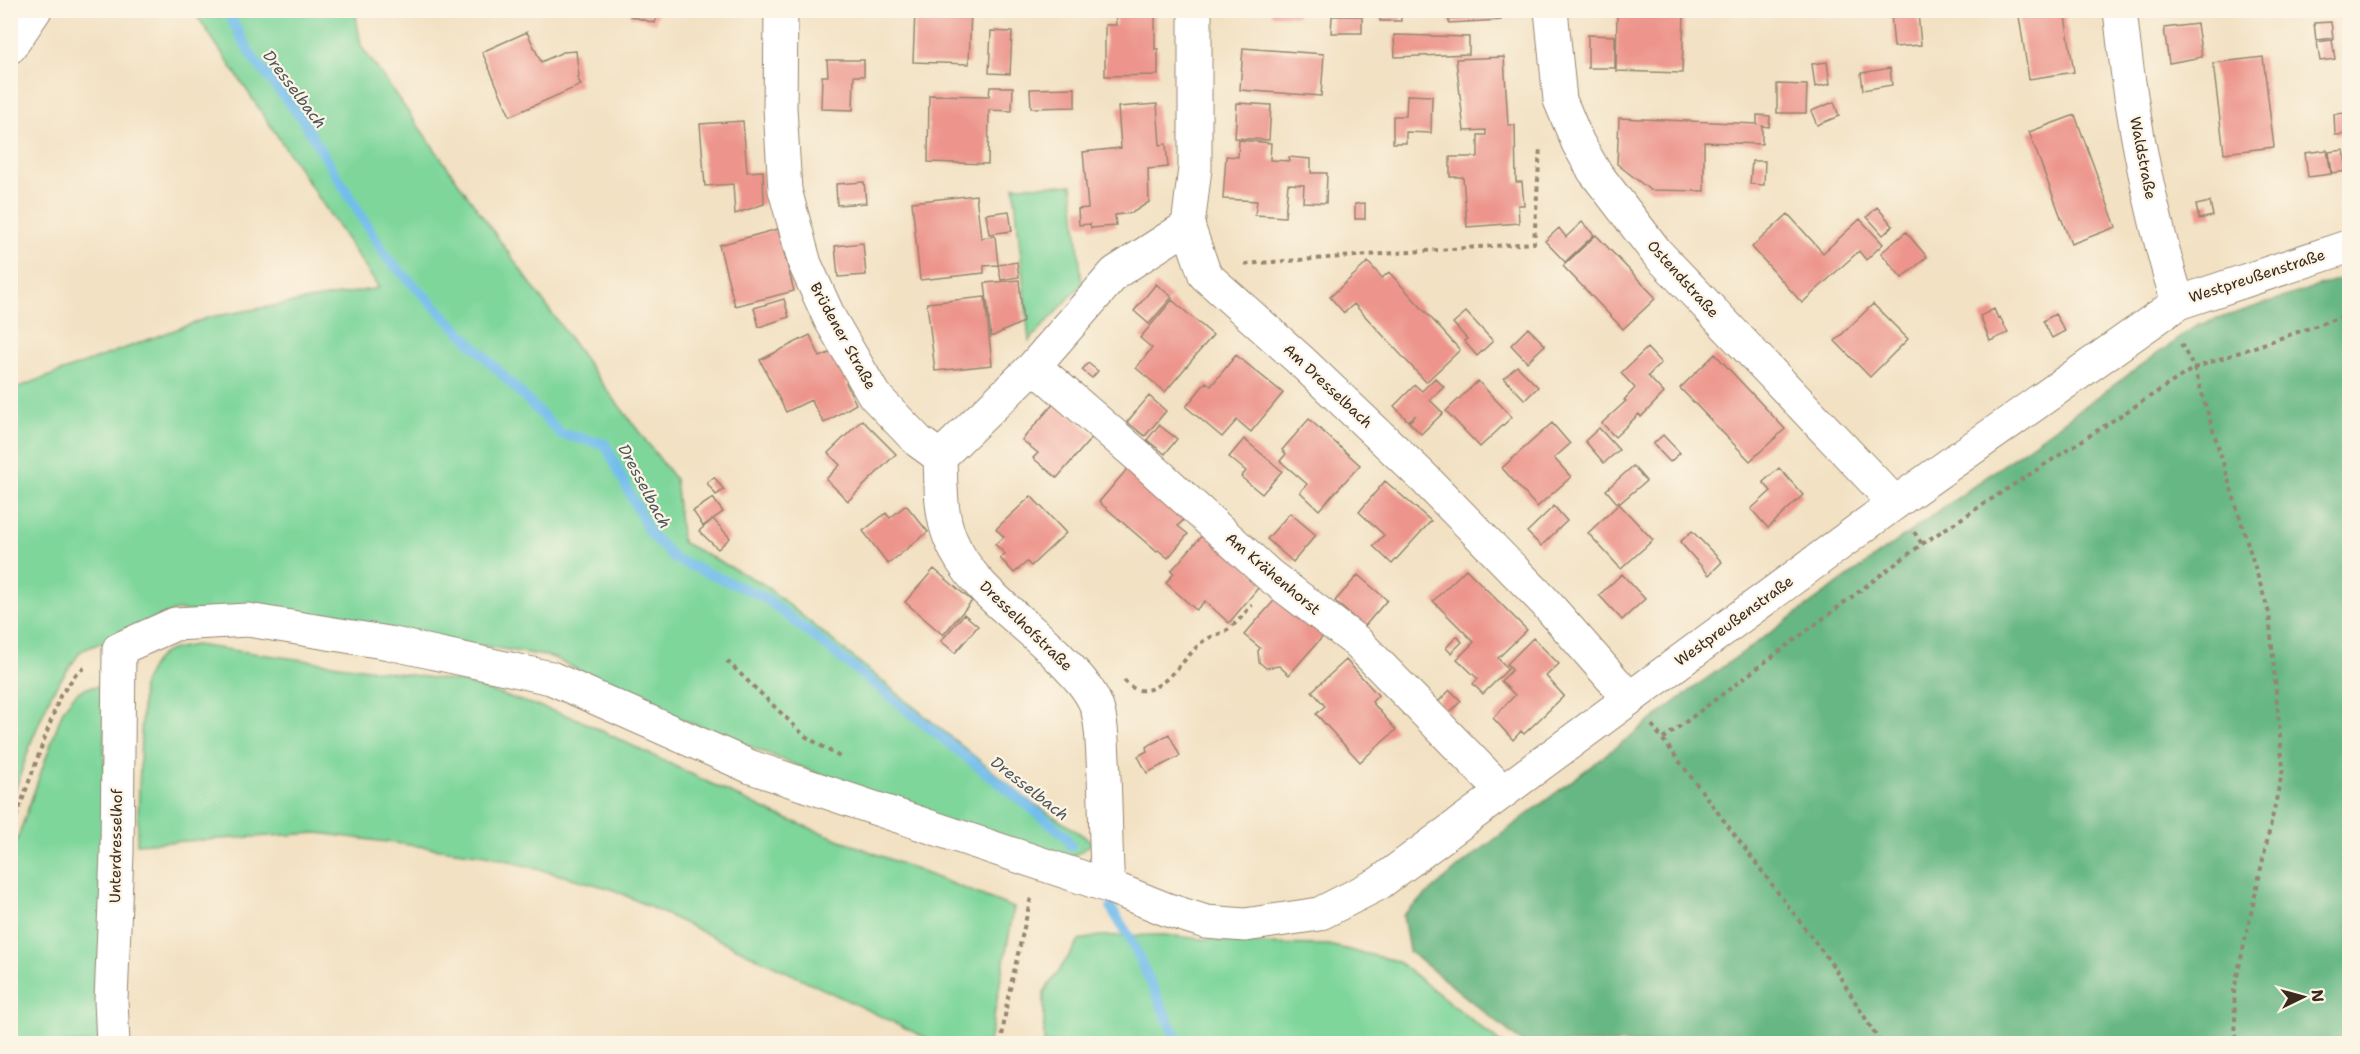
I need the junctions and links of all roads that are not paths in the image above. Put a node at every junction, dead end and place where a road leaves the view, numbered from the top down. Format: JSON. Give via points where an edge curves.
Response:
{"nodes":[{"id":1,"x":35,"y":10,"type":"edge"},
{"id":2,"x":781,"y":10,"type":"edge"},
{"id":3,"x":1195,"y":10,"type":"edge"},
{"id":4,"x":1551,"y":10,"type":"edge"},
{"id":5,"x":2120,"y":10,"type":"edge"},
{"id":6,"x":10,"y":47,"type":"edge"},
{"id":7,"x":1188,"y":226,"type":"junction"},
{"id":8,"x":2349,"y":246,"type":"edge"},
{"id":9,"x":2178,"y":303,"type":"junction"},
{"id":10,"x":1034,"y":366,"type":"junction"},
{"id":11,"x":940,"y":457,"type":"junction"},
{"id":12,"x":1895,"y":503,"type":"junction"},
{"id":13,"x":119,"y":649,"type":"joint"},
{"id":14,"x":1629,"y":698,"type":"junction"},
{"id":15,"x":1503,"y":792,"type":"junction"},
{"id":16,"x":1108,"y":886,"type":"junction"},
{"id":17,"x":113,"y":1044,"type":"edge"}],
"edges":[{"from":1,"to":6,"type":"street"},
{"from":2,"to":11,"type":"street","name":"Brüdener Straße","via":[[780,108],[785,190],[804,264],[874,395],[918,441]]},
{"from":3,"to":7,"type":"street","name":"Am Dresselbach","via":[[1195,168]]},
{"from":4,"to":12,"type":"street","name":"Ostendstraße","via":[[1560,100],[1594,171],[1657,253]]},
{"from":5,"to":9,"type":"street","name":"Waldstraße","via":[[2132,99],[2162,250]]},
{"from":7,"to":10,"type":"street","via":[[1115,273]]},
{"from":7,"to":14,"type":"street","name":"Am Dresselbach","via":[[1205,275],[1299,358],[1423,477],[1544,601]]},
{"from":8,"to":9,"type":"street","name":"Westpreußenstraße"},
{"from":9,"to":12,"type":"street","name":"Westpreußenstraße"},
{"from":10,"to":11,"type":"street"},
{"from":10,"to":15,"type":"street","name":"Am Krähenhorst","via":[[1280,584],[1356,641]]},
{"from":11,"to":16,"type":"street","name":"Dresselhofstraße","via":[[944,513],[950,538],[963,563],[1081,680],[1096,705],[1102,736]]},
{"from":12,"to":14,"type":"street","name":"Westpreußenstraße"},
{"from":13,"to":16,"type":"street","name":"Westpreußenstraße","via":[[175,624],[248,620],[389,643],[551,678],[751,767]]},
{"from":13,"to":17,"type":"street","name":"Unterdresselhof"},
{"from":14,"to":15,"type":"street","name":"Westpreußenstraße"},
{"from":15,"to":16,"type":"street","name":"Westpreußenstraße","via":[[1378,884],[1319,914],[1245,925],[1206,922]]}]}
